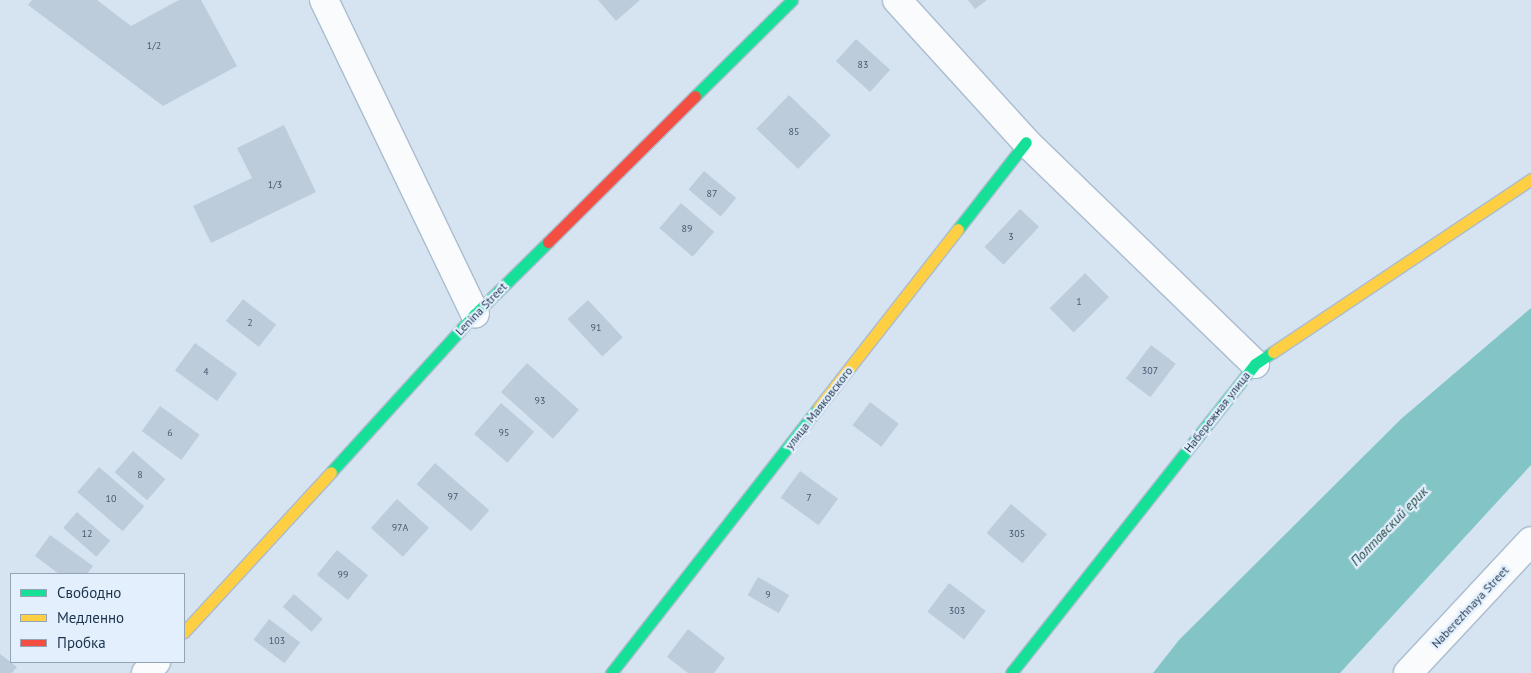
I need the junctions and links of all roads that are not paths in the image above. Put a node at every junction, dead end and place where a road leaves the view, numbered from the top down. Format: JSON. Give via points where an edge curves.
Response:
{"nodes":[{"id":1,"x":324,"y":0,"type":"edge"},
{"id":2,"x":792,"y":0,"type":"edge"},
{"id":3,"x":897,"y":0,"type":"edge"},
{"id":4,"x":1026,"y":142,"type":"junction"},
{"id":5,"x":1531,"y":179,"type":"edge"},
{"id":6,"x":475,"y":314,"type":"junction"},
{"id":7,"x":1255,"y":364,"type":"junction"},
{"id":8,"x":1531,"y":541,"type":"edge"},
{"id":9,"x":185,"y":631,"type":"edge"},
{"id":10,"x":155,"y":663,"type":"edge"},
{"id":11,"x":146,"y":673,"type":"edge"},
{"id":12,"x":611,"y":673,"type":"edge"},
{"id":13,"x":1011,"y":673,"type":"edge"},
{"id":14,"x":1408,"y":673,"type":"edge"}],
"edges":[{"from":1,"to":6,"type":"street"},
{"from":2,"to":6,"type":"street","name":"Lenina Street"},
{"from":3,"to":4,"type":"street"},
{"from":4,"to":7,"type":"street"},
{"from":4,"to":12,"type":"street","name":"улица Маяковского"},
{"from":5,"to":7,"type":"street","name":"Набережная улица"},
{"from":6,"to":9,"type":"street","name":"Lenina Street"},
{"from":7,"to":13,"type":"street","name":"Набережная улица"},
{"from":8,"to":14,"type":"street","name":"Naberezhnaya Street"},
{"from":10,"to":11,"type":"street"}]}
